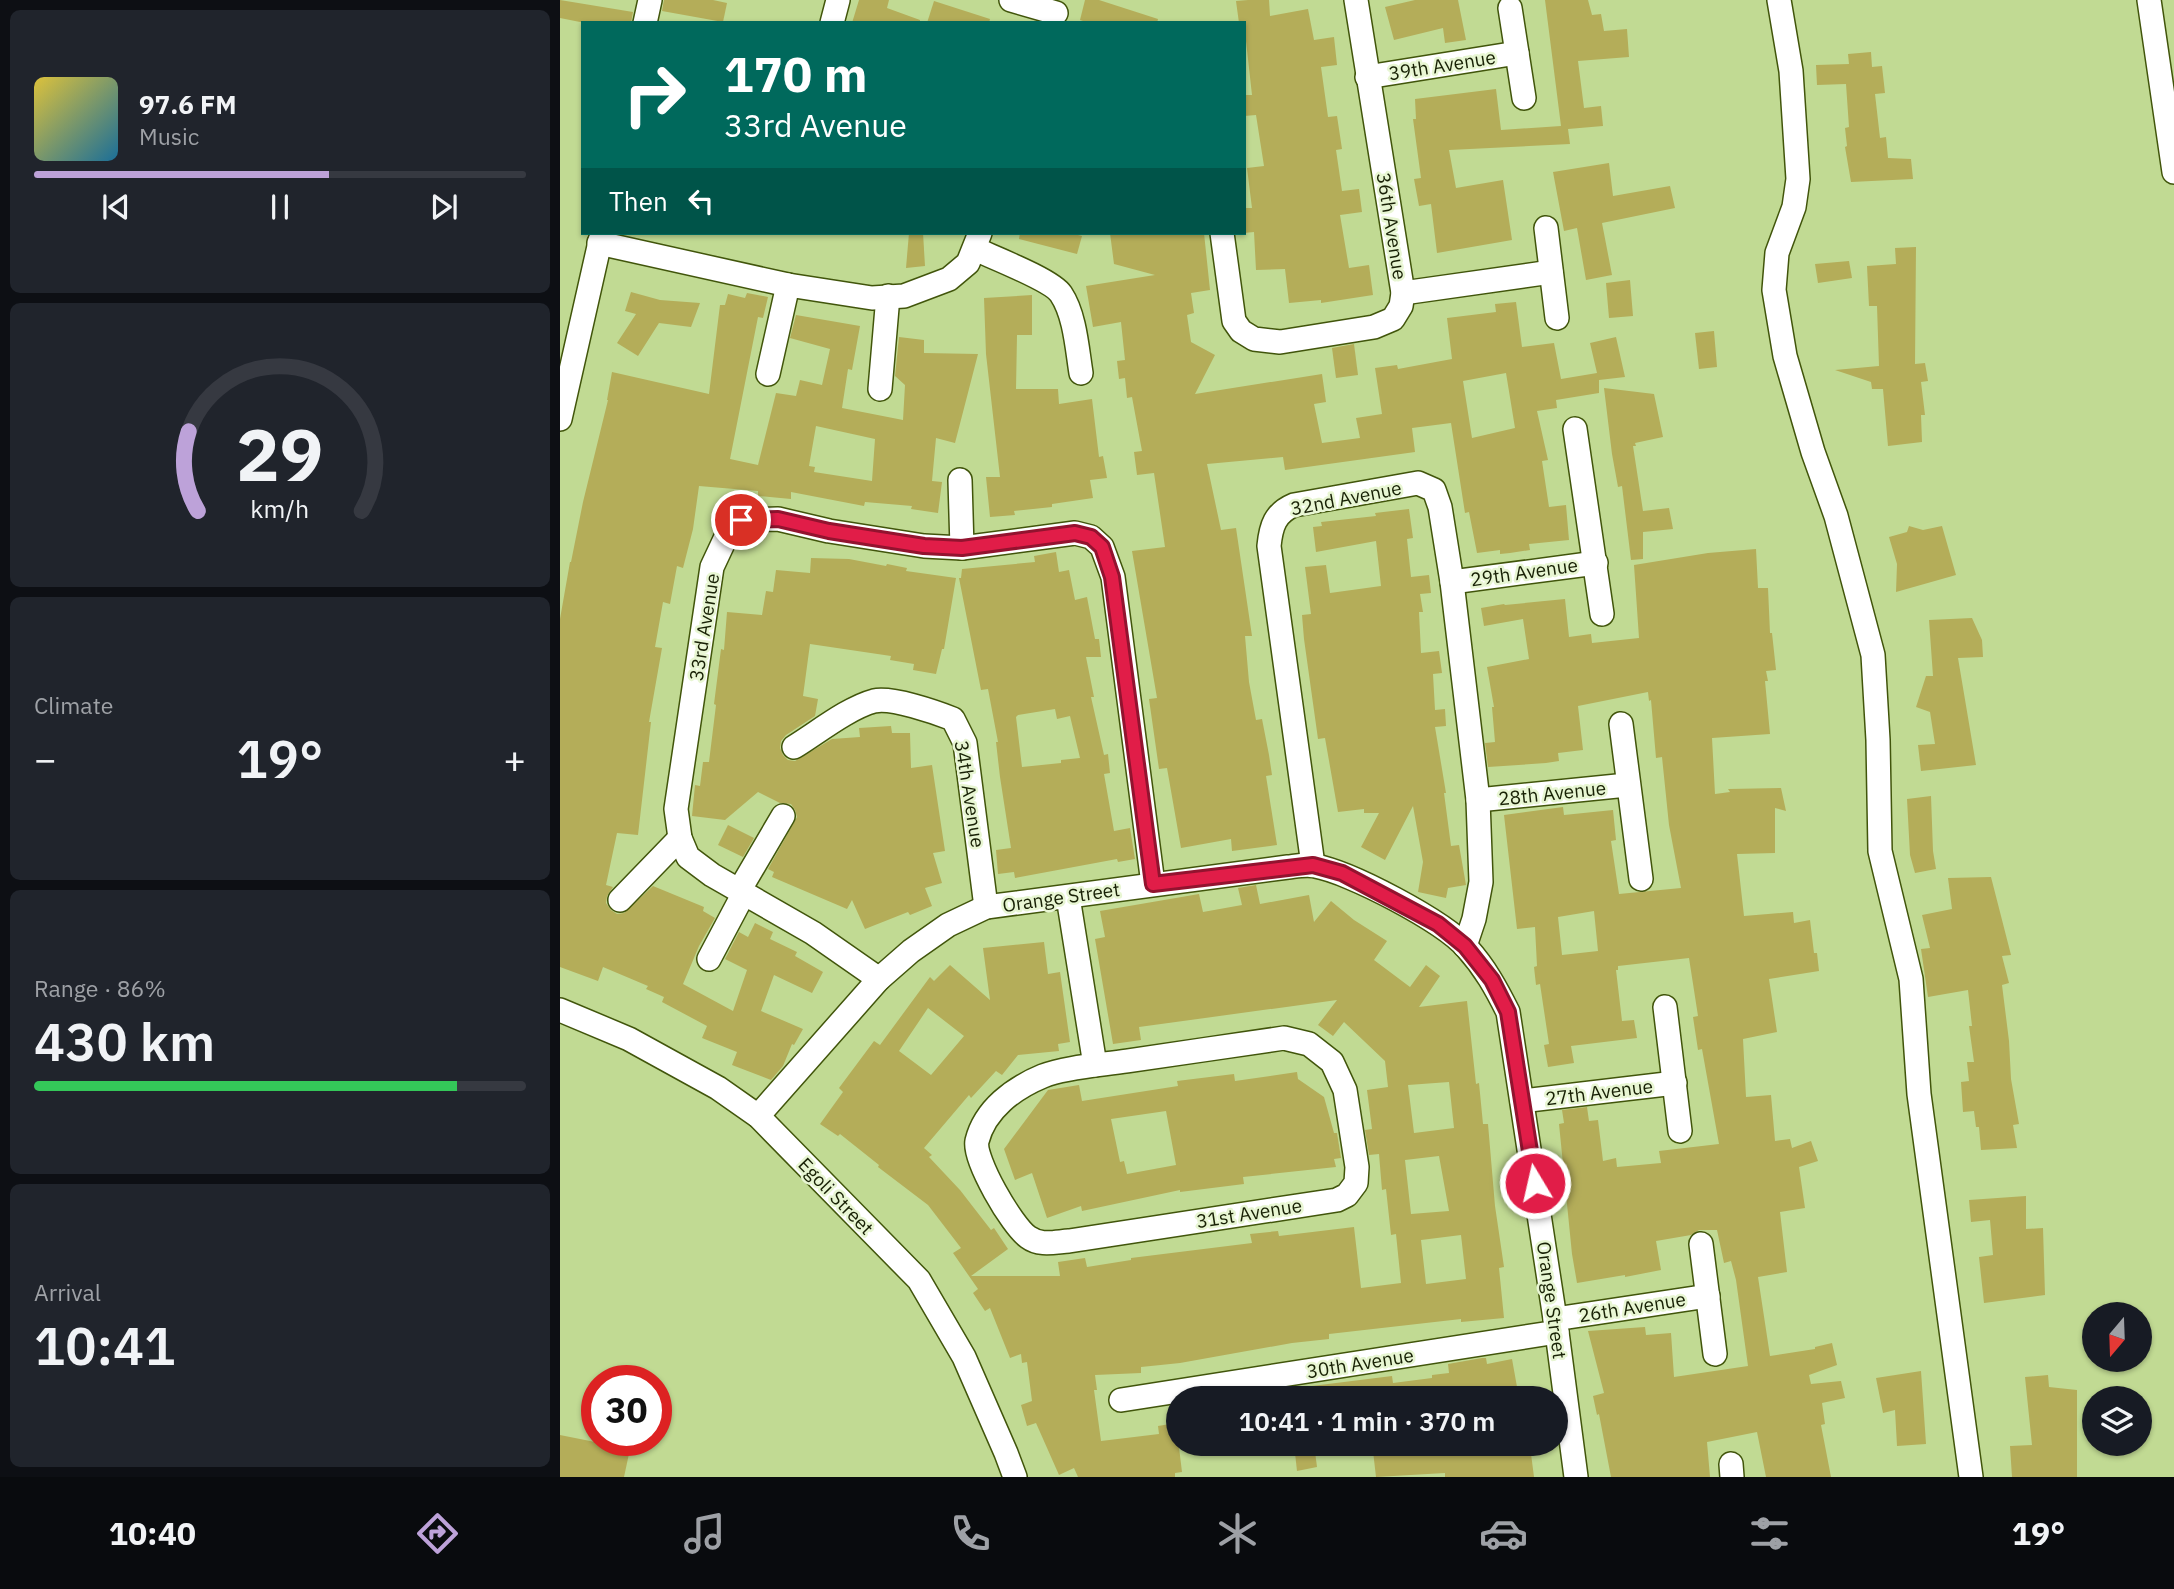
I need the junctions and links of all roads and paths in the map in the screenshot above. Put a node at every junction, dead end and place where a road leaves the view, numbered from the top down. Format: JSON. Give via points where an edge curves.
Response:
{"nodes":[{"id":1,"x":650,"y":0,"type":"edge"},
{"id":2,"x":838,"y":0,"type":"edge"},
{"id":3,"x":1010,"y":0,"type":"edge"},
{"id":4,"x":1356,"y":0,"type":"edge"},
{"id":5,"x":1779,"y":0,"type":"edge"},
{"id":6,"x":2149,"y":0,"type":"edge"},
{"id":7,"x":1510,"y":8,"type":"dead end"},
{"id":8,"x":1056,"y":12,"type":"edge"},
{"id":9,"x":645,"y":21,"type":"edge"},
{"id":10,"x":833,"y":21,"type":"edge"},
{"id":11,"x":1517,"y":53,"type":"junction"},
{"id":12,"x":1367,"y":77,"type":"junction"},
{"id":13,"x":1524,"y":98,"type":"dead end"},
{"id":14,"x":2174,"y":172,"type":"edge"},
{"id":15,"x":1546,"y":228,"type":"dead end"},
{"id":16,"x":1222,"y":235,"type":"edge"},
{"id":17,"x":601,"y":238,"type":"edge"},
{"id":18,"x":977,"y":241,"type":"edge"},
{"id":19,"x":1551,"y":272,"type":"junction"},
{"id":20,"x":788,"y":285,"type":"junction"},
{"id":21,"x":1404,"y":293,"type":"junction"},
{"id":22,"x":888,"y":296,"type":"junction"},
{"id":23,"x":1557,"y":318,"type":"dead end"},
{"id":24,"x":1081,"y":373,"type":"dead end"},
{"id":25,"x":768,"y":374,"type":"dead end"},
{"id":26,"x":880,"y":388,"type":"dead end"},
{"id":27,"x":560,"y":419,"type":"edge"},
{"id":28,"x":1575,"y":429,"type":"dead end"},
{"id":29,"x":960,"y":480,"type":"dead end"},
{"id":30,"x":962,"y":548,"type":"junction"},
{"id":31,"x":1596,"y":563,"type":"junction"},
{"id":32,"x":1452,"y":582,"type":"junction"},
{"id":33,"x":1602,"y":614,"type":"dead end"},
{"id":34,"x":1621,"y":724,"type":"dead end"},
{"id":35,"x":794,"y":747,"type":"dead end"},
{"id":36,"x":1627,"y":785,"type":"junction"},
{"id":37,"x":1478,"y":800,"type":"junction"},
{"id":38,"x":783,"y":816,"type":"dead end"},
{"id":39,"x":680,"y":838,"type":"junction"},
{"id":40,"x":1313,"y":865,"type":"junction"},
{"id":41,"x":1641,"y":878,"type":"dead end"},
{"id":42,"x":1153,"y":884,"type":"junction"},
{"id":43,"x":741,"y":892,"type":"junction"},
{"id":44,"x":1068,"y":897,"type":"junction"},
{"id":45,"x":621,"y":900,"type":"dead end"},
{"id":46,"x":986,"y":907,"type":"junction"},
{"id":47,"x":1465,"y":946,"type":"junction"},
{"id":48,"x":709,"y":959,"type":"dead end"},
{"id":49,"x":879,"y":979,"type":"junction"},
{"id":50,"x":1665,"y":1007,"type":"dead end"},
{"id":51,"x":560,"y":1010,"type":"edge"},
{"id":52,"x":1095,"y":1065,"type":"junction"},
{"id":53,"x":1675,"y":1083,"type":"junction"},
{"id":54,"x":1522,"y":1101,"type":"junction"},
{"id":55,"x":758,"y":1116,"type":"junction"},
{"id":56,"x":1680,"y":1131,"type":"dead end"},
{"id":57,"x":1701,"y":1244,"type":"dead end"},
{"id":58,"x":1708,"y":1296,"type":"junction"},
{"id":59,"x":1556,"y":1326,"type":"junction"},
{"id":60,"x":1715,"y":1354,"type":"dead end"},
{"id":61,"x":1121,"y":1401,"type":"dead end"},
{"id":62,"x":1015,"y":1477,"type":"edge"},
{"id":63,"x":1576,"y":1477,"type":"edge"},
{"id":64,"x":1971,"y":1477,"type":"edge"}],
"edges":[{"from":1,"to":9,"type":"street"},
{"from":2,"to":10,"type":"street"},
{"from":3,"to":8,"type":"street"},
{"from":4,"to":12,"type":"street","name":"36th Avenue"},
{"from":5,"to":64,"type":"street","via":[[1791,71],[1798,179],[1794,207],[1777,253],[1774,290],[1785,356],[1836,516],[1873,655],[1880,851],[1911,979],[1919,1094]]},
{"from":6,"to":14,"type":"street"},
{"from":7,"to":11,"type":"street","name":"39th Avenue"},
{"from":11,"to":12,"type":"street","name":"39th Avenue"},
{"from":11,"to":13,"type":"street","name":"39th Avenue"},
{"from":12,"to":21,"type":"street","name":"36th Avenue"},
{"from":15,"to":19,"type":"street"},
{"from":16,"to":21,"type":"street","name":"36th Avenue","via":[[1234,320],[1254,339],[1280,342],[1374,327],[1393,319]]},
{"from":17,"to":20,"type":"street"},
{"from":17,"to":27,"type":"street"},
{"from":18,"to":22,"type":"street","via":[[968,263],[949,279],[904,296]]},
{"from":18,"to":24,"type":"street","via":[[1061,292]]},
{"from":19,"to":21,"type":"street"},
{"from":19,"to":23,"type":"street"},
{"from":20,"to":22,"type":"street","via":[[872,298]]},
{"from":20,"to":25,"type":"street"},
{"from":22,"to":26,"type":"street"},
{"from":28,"to":31,"type":"street","name":"29th Avenue"},
{"from":29,"to":30,"type":"street"},
{"from":30,"to":39,"type":"street","name":"33rd Avenue","via":[[924,546],[778,519],[741,520],[727,535],[712,568],[676,809]]},
{"from":30,"to":42,"type":"street","name":"33rd Avenue","via":[[1075,533],[1091,537],[1102,547],[1112,577]]},
{"from":31,"to":32,"type":"street","name":"29th Avenue"},
{"from":31,"to":33,"type":"street","name":"29th Avenue"},
{"from":32,"to":37,"type":"street","name":"32nd Avenue"},
{"from":32,"to":40,"type":"street","name":"32nd Avenue","via":[[1440,507],[1434,490],[1418,483],[1294,505],[1280,511],[1270,529]]},
{"from":34,"to":36,"type":"street","name":"28th Avenue"},
{"from":35,"to":46,"type":"street","name":"34th Avenue","via":[[876,700],[925,708],[953,719],[965,743]]},
{"from":36,"to":37,"type":"street","name":"28th Avenue"},
{"from":36,"to":41,"type":"street","name":"28th Avenue"},
{"from":37,"to":47,"type":"street","name":"32nd Avenue","via":[[1481,882]]},
{"from":38,"to":43,"type":"street"},
{"from":39,"to":43,"type":"street","name":"33rd Avenue","via":[[688,857]]},
{"from":39,"to":45,"type":"street"},
{"from":40,"to":42,"type":"street","name":"Orange Street"},
{"from":40,"to":47,"type":"street","name":"Orange Street","via":[[1342,873],[1408,907]]},
{"from":42,"to":44,"type":"street","name":"Orange Street"},
{"from":43,"to":48,"type":"street"},
{"from":43,"to":49,"type":"street","name":"33rd Avenue","via":[[813,933]]},
{"from":44,"to":46,"type":"street","name":"Orange Street"},
{"from":44,"to":52,"type":"street"},
{"from":46,"to":49,"type":"street","name":"Orange Street","via":[[948,925]]},
{"from":47,"to":54,"type":"street","name":"Orange Street","via":[[1492,980],[1508,1012]]},
{"from":49,"to":55,"type":"street","name":"Orange Street"},
{"from":50,"to":53,"type":"street","name":"27th Avenue"},
{"from":51,"to":55,"type":"street","name":"Egoli Street","via":[[629,1039],[718,1088]]},
{"from":52,"to":52,"type":"street","name":"31st Avenue","via":[[1044,1076],[1007,1095],[992,1110],[977,1140],[976,1153],[1006,1211],[1026,1237],[1041,1243],[1069,1241],[1337,1200],[1356,1183],[1345,1090],[1332,1062],[1309,1044],[1284,1038]]},
{"from":53,"to":54,"type":"street","name":"27th Avenue"},
{"from":53,"to":56,"type":"street","name":"27th Avenue"},
{"from":54,"to":59,"type":"street","name":"Orange Street"},
{"from":55,"to":62,"type":"street","name":"Egoli Street","via":[[919,1280],[964,1357]]},
{"from":57,"to":58,"type":"street","name":"26th Avenue"},
{"from":58,"to":59,"type":"street","name":"26th Avenue"},
{"from":58,"to":60,"type":"street","name":"26th Avenue"},
{"from":59,"to":61,"type":"street","name":"30th Avenue"},
{"from":59,"to":63,"type":"street","name":"Orange Street"}]}
